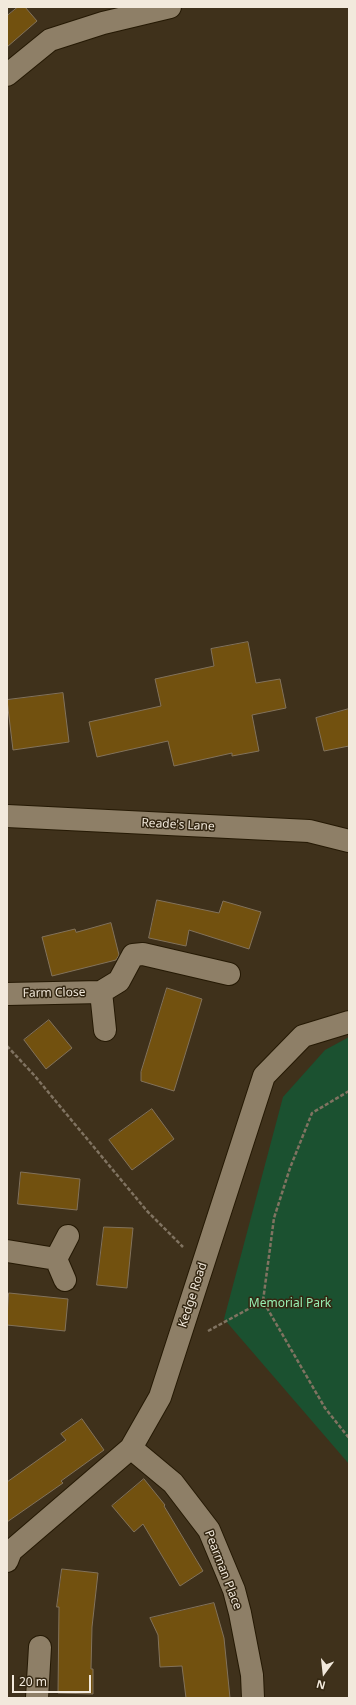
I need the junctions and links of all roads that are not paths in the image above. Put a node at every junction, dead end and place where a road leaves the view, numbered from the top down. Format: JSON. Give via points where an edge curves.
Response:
{"nodes":[{"id":1,"x":170,"y":7,"type":"edge"},
{"id":2,"x":7,"y":75,"type":"edge"},
{"id":3,"x":7,"y":816,"type":"edge"},
{"id":4,"x":349,"y":840,"type":"edge"},
{"id":5,"x":229,"y":974,"type":"dead end"},
{"id":6,"x":110,"y":986,"type":"junction"},
{"id":7,"x":7,"y":994,"type":"edge"},
{"id":8,"x":349,"y":1022,"type":"edge"},
{"id":9,"x":105,"y":1030,"type":"dead end"},
{"id":10,"x":68,"y":1236,"type":"dead end"},
{"id":11,"x":7,"y":1251,"type":"edge"},
{"id":12,"x":56,"y":1259,"type":"junction"},
{"id":13,"x":65,"y":1280,"type":"dead end"},
{"id":14,"x":131,"y":1448,"type":"junction"},
{"id":15,"x":7,"y":1561,"type":"edge"},
{"id":16,"x":40,"y":1647,"type":"dead end"},
{"id":17,"x":37,"y":1698,"type":"edge"},
{"id":18,"x":253,"y":1698,"type":"edge"}],
"edges":[{"from":1,"to":2,"type":"street","via":[[103,23],[50,40]]},
{"from":3,"to":4,"type":"street","name":"Reade's Lane","via":[[309,831]]},
{"from":5,"to":6,"type":"street","via":[[143,954],[133,955]]},
{"from":6,"to":7,"type":"street","name":"Farm Close"},
{"from":6,"to":9,"type":"street","name":"Farm Close"},
{"from":8,"to":14,"type":"street","name":"Kedge Road","via":[[303,1036],[264,1076],[160,1396]]},
{"from":10,"to":12,"type":"street"},
{"from":11,"to":12,"type":"street"},
{"from":12,"to":13,"type":"street"},
{"from":14,"to":15,"type":"street","name":"Kedge Road","via":[[11,1550]]},
{"from":14,"to":18,"type":"street","name":"Pearman Place","via":[[173,1483],[209,1530],[234,1590],[252,1675]]},
{"from":16,"to":17,"type":"street"}]}
